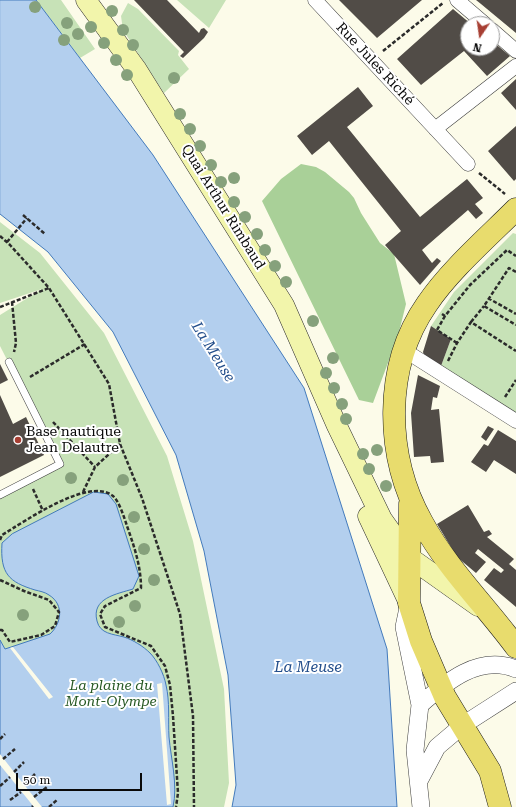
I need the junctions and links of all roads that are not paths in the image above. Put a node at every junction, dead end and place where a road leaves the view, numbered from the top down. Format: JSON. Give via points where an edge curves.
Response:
{"nodes":[{"id":1,"x":86,"y":0,"type":"edge"},
{"id":2,"x":315,"y":0,"type":"edge"},
{"id":3,"x":457,"y":0,"type":"edge"},
{"id":4,"x":476,"y":16,"type":"edge"},
{"id":5,"x":500,"y":37,"type":"edge"},
{"id":6,"x":516,"y":51,"type":"edge"},
{"id":7,"x":516,"y":66,"type":"edge"},
{"id":8,"x":435,"y":129,"type":"junction"},
{"id":9,"x":468,"y":164,"type":"road end"},
{"id":10,"x":516,"y":209,"type":"edge"},
{"id":11,"x":404,"y":350,"type":"junction"},
{"id":12,"x":9,"y":362,"type":"road end"},
{"id":13,"x":516,"y":421,"type":"edge"},
{"id":14,"x":337,"y":426,"type":"junction"},
{"id":15,"x":0,"y":495,"type":"edge"},
{"id":16,"x":410,"y":499,"type":"junction"},
{"id":17,"x":409,"y":557,"type":"junction"},
{"id":18,"x":409,"y":603,"type":"junction"},
{"id":19,"x":496,"y":619,"type":"junction"},
{"id":20,"x":516,"y":647,"type":"edge"},
{"id":21,"x":516,"y":669,"type":"edge"},
{"id":22,"x":441,"y":687,"type":"junction"},
{"id":23,"x":516,"y":691,"type":"edge"},
{"id":24,"x":420,"y":705,"type":"junction"},
{"id":25,"x":463,"y":725,"type":"junction"},
{"id":26,"x":420,"y":782,"type":"junction"},
{"id":27,"x":421,"y":807,"type":"edge"},
{"id":28,"x":500,"y":807,"type":"edge"}],
"edges":[{"from":1,"to":14,"type":"main road","name":"Quai Arthur Rimbaud","via":[[137,70],[284,305]]},
{"from":2,"to":8,"type":"street","name":"Rue Jules Riché"},
{"from":3,"to":4,"type":"street"},
{"from":5,"to":6,"type":"street"},
{"from":7,"to":8,"type":"street"},
{"from":8,"to":9,"type":"street","name":"Rue Jules Riché"},
{"from":10,"to":11,"type":"main road","via":[[472,252],[427,303],[414,324]]},
{"from":11,"to":13,"type":"street"},
{"from":11,"to":16,"type":"main road","via":[[396,382],[393,415],[398,458]]},
{"from":12,"to":15,"type":"lane","via":[[60,464]]},
{"from":14,"to":17,"type":"main road","name":"Quai Arthur Rimbaud","via":[[382,519]]},
{"from":14,"to":18,"type":"main road","name":"Quai Arthur Rimbaud","via":[[358,496]]},
{"from":16,"to":17,"type":"main road"},
{"from":16,"to":19,"type":"main road","via":[[422,523],[455,572]]},
{"from":17,"to":18,"type":"main road"},
{"from":17,"to":19,"type":"main road","name":"Quai Arthur Rimbaud"},
{"from":18,"to":22,"type":"main road","via":[[421,641]]},
{"from":18,"to":24,"type":"street","via":[[404,627]]},
{"from":19,"to":20,"type":"main road"},
{"from":21,"to":22,"type":"street","via":[[507,665],[485,665],[454,678]]},
{"from":22,"to":24,"type":"street"},
{"from":22,"to":25,"type":"main road"},
{"from":23,"to":25,"type":"street"},
{"from":24,"to":26,"type":"street","via":[[415,750]]},
{"from":25,"to":26,"type":"street","via":[[437,747]]},
{"from":25,"to":28,"type":"main road","via":[[490,771]]},
{"from":26,"to":27,"type":"street"}]}
